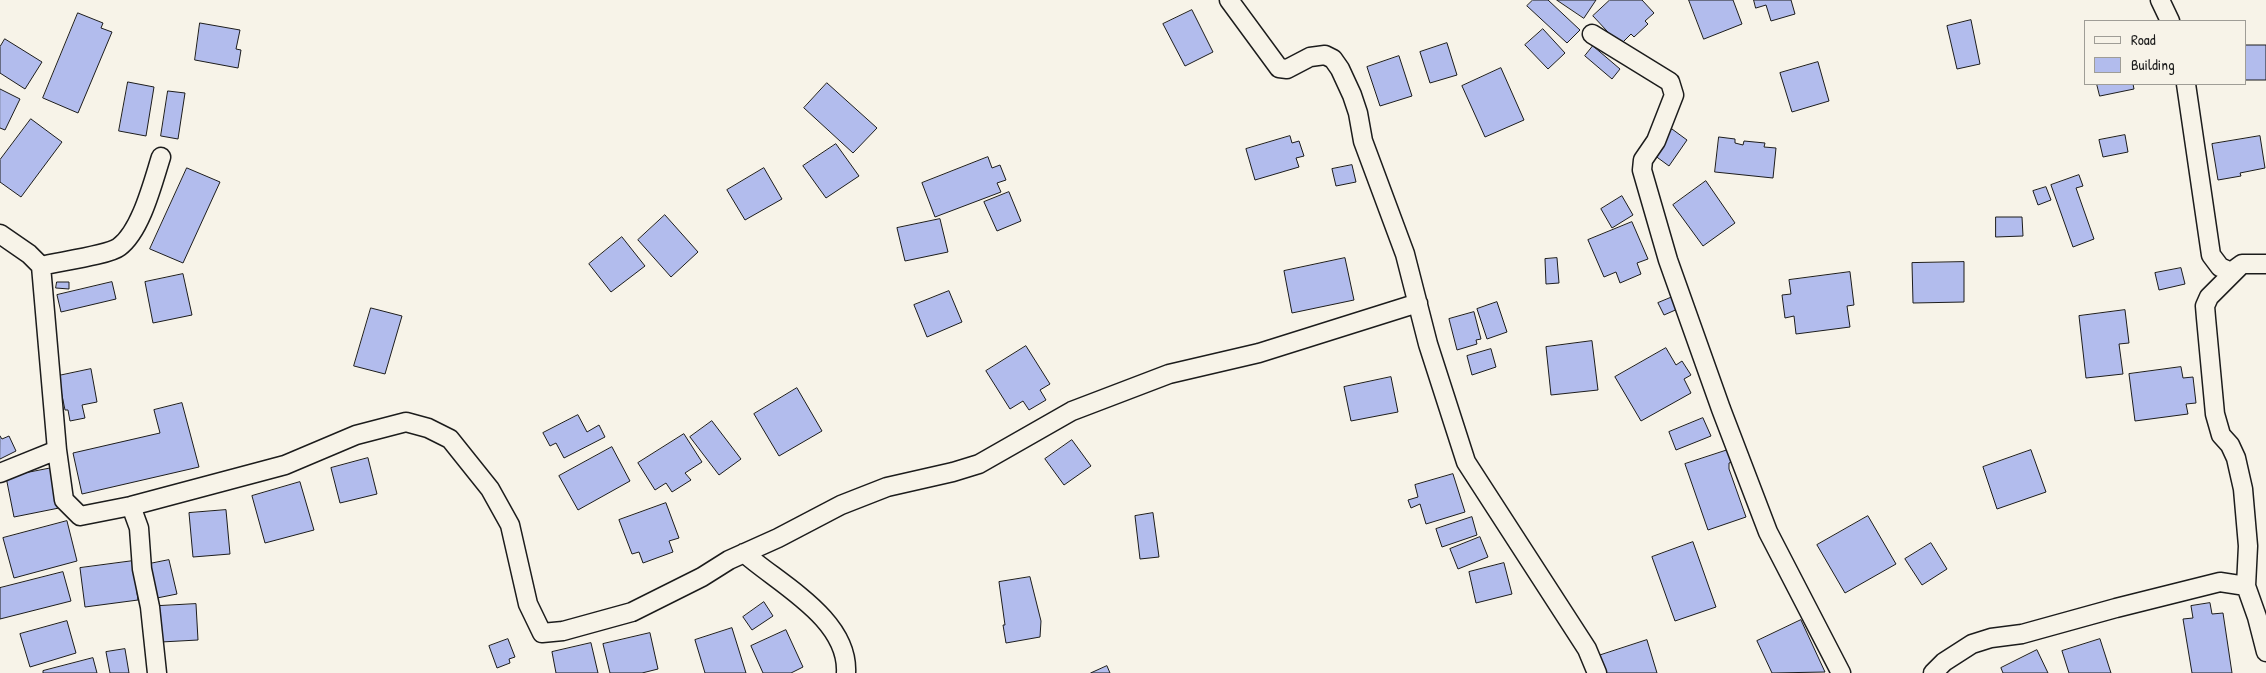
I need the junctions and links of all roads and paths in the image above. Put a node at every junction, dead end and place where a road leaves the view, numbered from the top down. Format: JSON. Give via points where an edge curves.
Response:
{"nodes":[{"id":1,"x":1229,"y":0,"type":"edge"},
{"id":2,"x":2160,"y":0,"type":"edge"},
{"id":3,"x":2170,"y":20,"type":"edge"},
{"id":4,"x":1592,"y":34,"type":"dead end"},
{"id":5,"x":2186,"y":85,"type":"edge"},
{"id":6,"x":161,"y":157,"type":"dead end"},
{"id":7,"x":0,"y":234,"type":"edge"},
{"id":8,"x":2242,"y":264,"type":"junction"},
{"id":9,"x":2266,"y":264,"type":"edge"},
{"id":10,"x":41,"y":266,"type":"junction"},
{"id":11,"x":1418,"y":303,"type":"junction"},
{"id":12,"x":57,"y":450,"type":"junction"},
{"id":13,"x":0,"y":473,"type":"edge"},
{"id":14,"x":131,"y":506,"type":"junction"},
{"id":15,"x":744,"y":553,"type":"junction"},
{"id":16,"x":2246,"y":586,"type":"junction"},
{"id":17,"x":2266,"y":652,"type":"edge"},
{"id":18,"x":157,"y":673,"type":"edge"},
{"id":19,"x":846,"y":673,"type":"edge"},
{"id":20,"x":1597,"y":673,"type":"edge"},
{"id":21,"x":1841,"y":673,"type":"edge"},
{"id":22,"x":1933,"y":673,"type":"edge"}],
"edges":[{"from":1,"to":11,"type":"street","via":[[1279,68],[1287,69],[1310,57],[1325,55],[1334,59],[1352,95],[1363,141],[1405,254]]},
{"from":2,"to":3,"type":"street"},
{"from":4,"to":21,"type":"street","via":[[1670,82],[1673,89],[1674,95],[1656,141],[1643,160],[1642,170],[1665,251],[1768,532]]},
{"from":5,"to":8,"type":"street","via":[[2211,254],[2220,267],[2231,272]]},
{"from":6,"to":10,"type":"street","via":[[145,207],[120,247],[108,253]]},
{"from":7,"to":10,"type":"street"},
{"from":8,"to":9,"type":"street"},
{"from":8,"to":16,"type":"street","via":[[2209,297],[2205,306],[2217,426],[2236,458],[2243,488],[2248,546]]},
{"from":10,"to":12,"type":"street"},
{"from":11,"to":15,"type":"street","via":[[1259,353],[1169,374],[1072,411],[979,464],[887,487],[842,505]]},
{"from":11,"to":20,"type":"street","via":[[1466,462],[1582,641]]},
{"from":12,"to":13,"type":"street"},
{"from":12,"to":14,"type":"street","via":[[64,500],[80,516]]},
{"from":14,"to":15,"type":"street","via":[[285,465],[356,435],[406,422],[450,439],[490,489],[510,525],[528,604],[542,633],[563,631],[632,612]]},
{"from":14,"to":18,"type":"street","via":[[139,528]]},
{"from":15,"to":19,"type":"street","via":[[823,616],[843,650]]},
{"from":16,"to":17,"type":"street"},
{"from":16,"to":22,"type":"street","via":[[2220,582],[2022,634],[1991,638],[1972,644]]}]}
